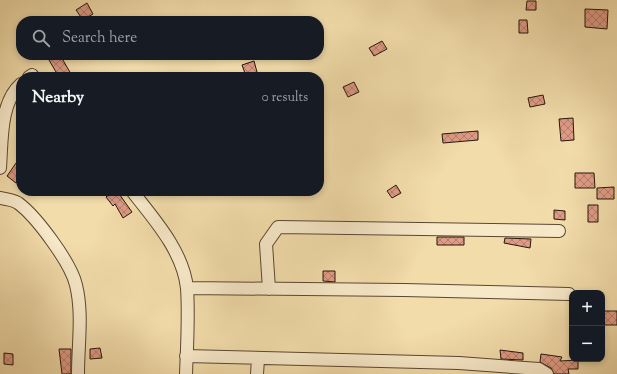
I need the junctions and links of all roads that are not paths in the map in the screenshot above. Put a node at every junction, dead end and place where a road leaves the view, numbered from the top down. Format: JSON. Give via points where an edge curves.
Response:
{"nodes":[{"id":1,"x":16,"y":90,"type":"edge"},
{"id":2,"x":0,"y":168,"type":"edge"},
{"id":3,"x":136,"y":196,"type":"edge"},
{"id":4,"x":0,"y":198,"type":"edge"},
{"id":5,"x":559,"y":231,"type":"dead end"},
{"id":6,"x":187,"y":288,"type":"junction"},
{"id":7,"x":269,"y":288,"type":"junction"},
{"id":8,"x":569,"y":294,"type":"dead end"},
{"id":9,"x":186,"y":356,"type":"junction"},
{"id":10,"x":258,"y":359,"type":"junction"},
{"id":11,"x":78,"y":374,"type":"edge"},
{"id":12,"x":186,"y":374,"type":"edge"},
{"id":13,"x":257,"y":374,"type":"edge"},
{"id":14,"x":547,"y":374,"type":"edge"}],
"edges":[{"from":1,"to":2,"type":"street","via":[[5,107]]},
{"from":3,"to":6,"type":"street","via":[[158,223],[170,244],[181,266]]},
{"from":4,"to":11,"type":"street","via":[[16,202],[25,209],[48,235],[73,274],[78,301]]},
{"from":5,"to":7,"type":"street","via":[[278,227],[266,244]]},
{"from":6,"to":7,"type":"street"},
{"from":6,"to":9,"type":"street"},
{"from":7,"to":8,"type":"street"},
{"from":9,"to":10,"type":"street"},
{"from":9,"to":12,"type":"street"},
{"from":10,"to":13,"type":"street"},
{"from":10,"to":14,"type":"street","via":[[459,363],[539,369]]}]}
